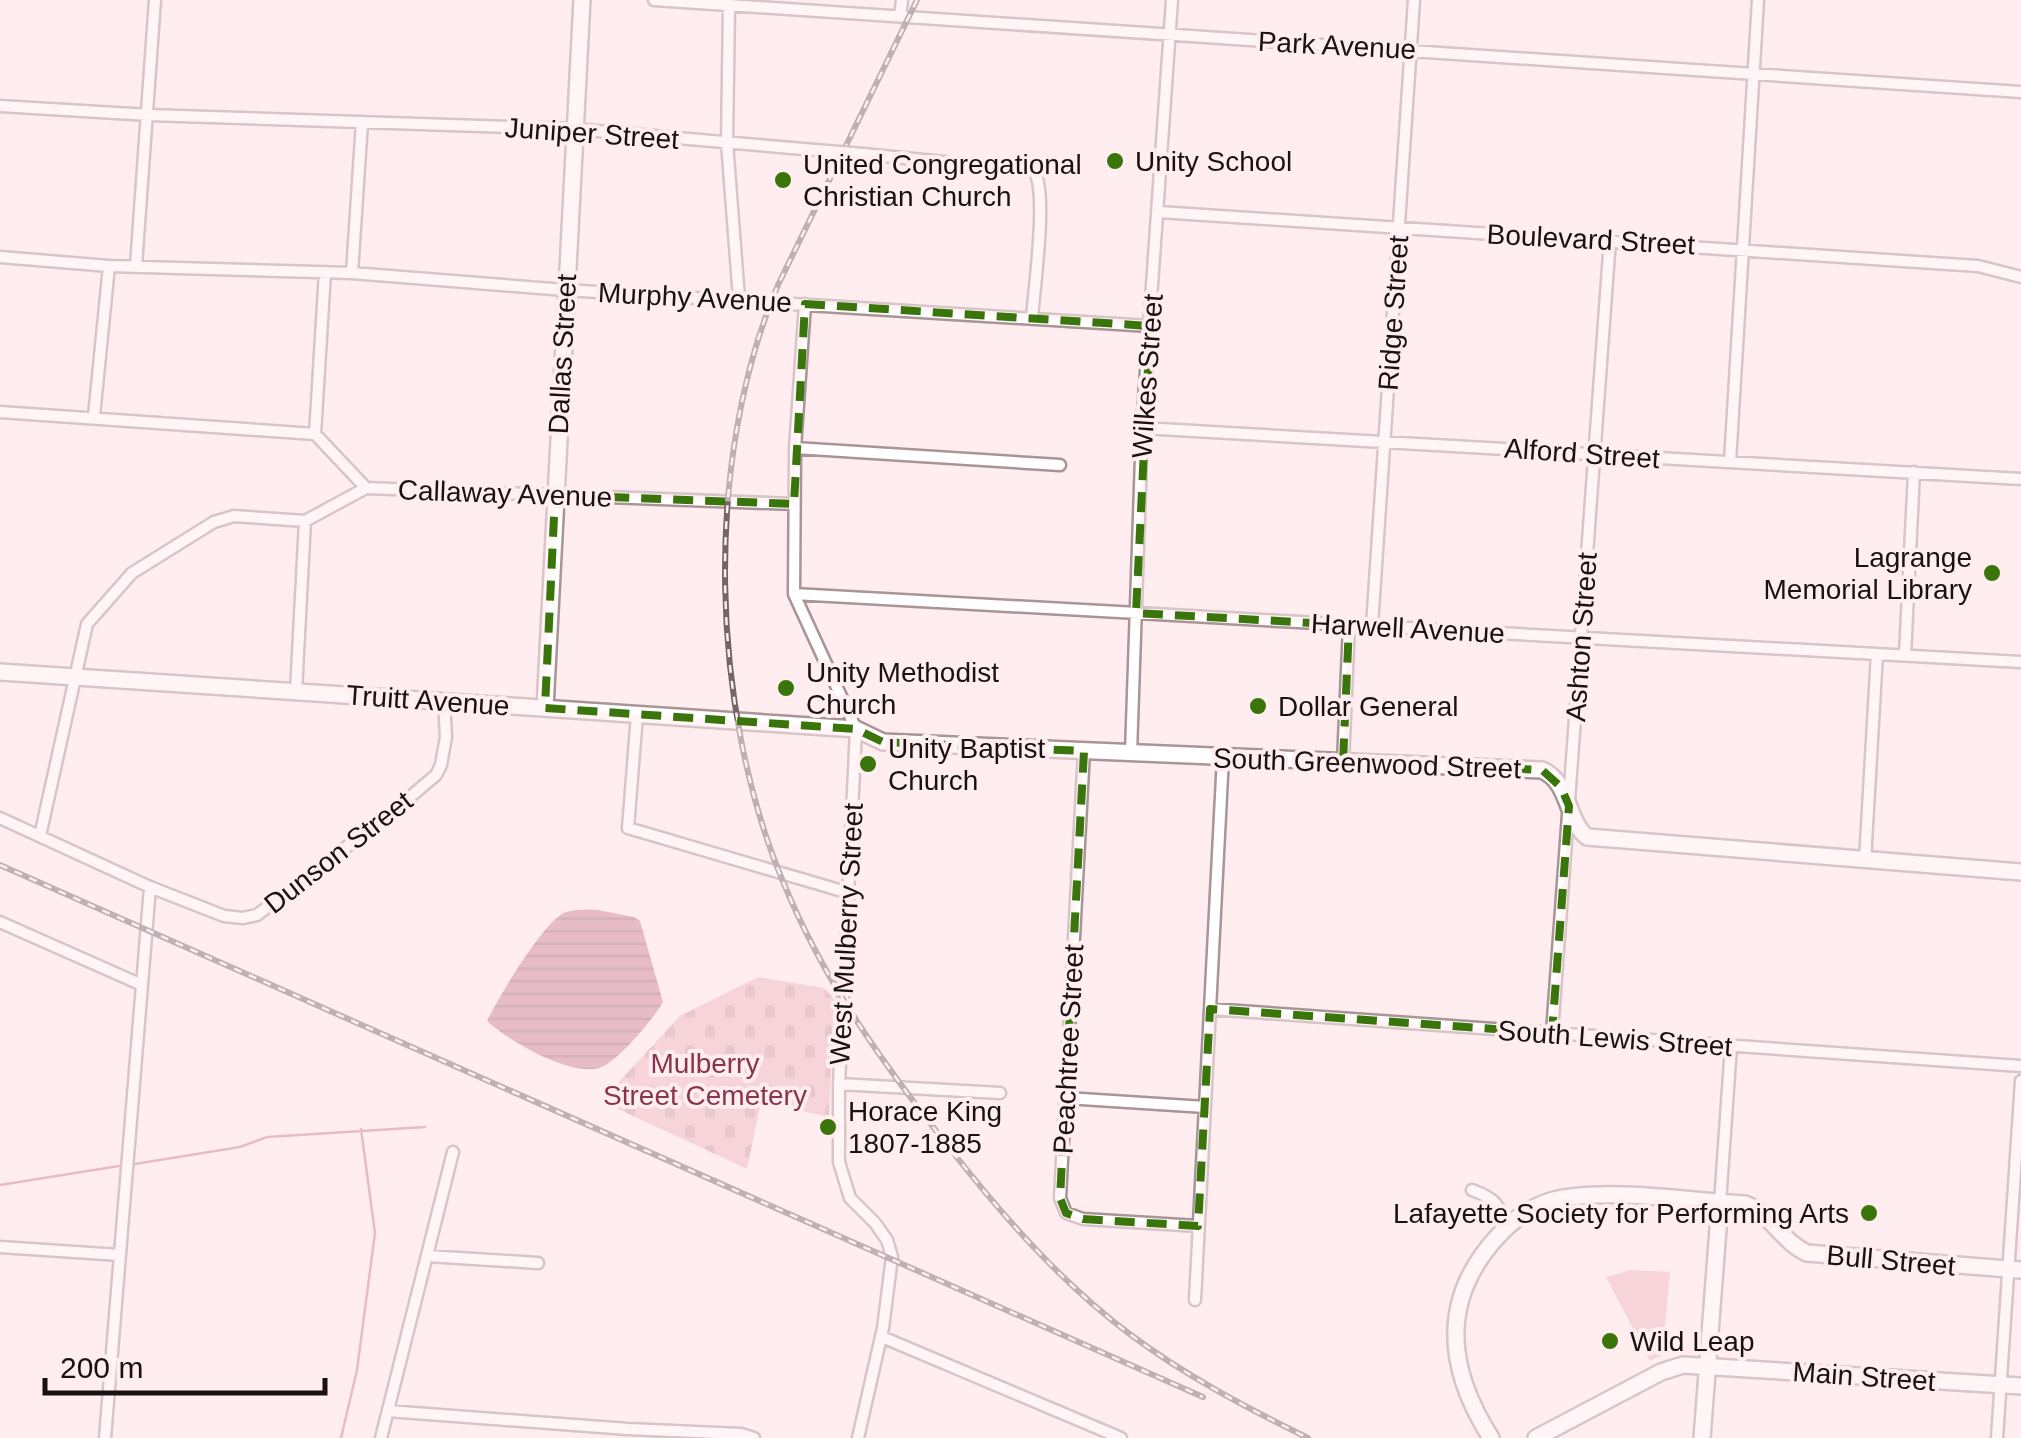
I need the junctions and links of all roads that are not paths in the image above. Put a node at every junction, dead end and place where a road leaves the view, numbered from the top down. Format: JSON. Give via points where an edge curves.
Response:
{"nodes":[{"id":1,"x":156,"y":0,"type":"edge"},
{"id":2,"x":582,"y":0,"type":"edge"},
{"id":3,"x":654,"y":0,"type":"edge"},
{"id":4,"x":902,"y":0,"type":"edge"},
{"id":5,"x":1172,"y":0,"type":"edge"},
{"id":6,"x":1414,"y":0,"type":"edge"},
{"id":7,"x":1758,"y":0,"type":"edge"},
{"id":8,"x":729,"y":5,"type":"junction"},
{"id":9,"x":900,"y":17,"type":"junction"},
{"id":10,"x":1170,"y":36,"type":"junction"},
{"id":11,"x":1412,"y":49,"type":"junction"},
{"id":12,"x":1754,"y":73,"type":"junction"},
{"id":13,"x":2021,"y":92,"type":"edge"},
{"id":14,"x":0,"y":106,"type":"edge"},
{"id":15,"x":149,"y":115,"type":"junction"},
{"id":16,"x":362,"y":122,"type":"junction"},
{"id":17,"x":572,"y":129,"type":"junction"},
{"id":18,"x":728,"y":143,"type":"junction"},
{"id":19,"x":1159,"y":212,"type":"junction"},
{"id":20,"x":1399,"y":227,"type":"junction"},
{"id":21,"x":1610,"y":240,"type":"junction"},
{"id":22,"x":1741,"y":248,"type":"junction"},
{"id":23,"x":0,"y":257,"type":"edge"},
{"id":24,"x":108,"y":266,"type":"junction"},
{"id":25,"x":136,"y":266,"type":"junction"},
{"id":26,"x":325,"y":272,"type":"junction"},
{"id":27,"x":352,"y":273,"type":"junction"},
{"id":28,"x":2021,"y":277,"type":"edge"},
{"id":29,"x":565,"y":290,"type":"junction"},
{"id":30,"x":739,"y":298,"type":"junction"},
{"id":31,"x":805,"y":304,"type":"junction"},
{"id":32,"x":1032,"y":318,"type":"junction"},
{"id":33,"x":1150,"y":326,"type":"junction"},
{"id":34,"x":0,"y":412,"type":"edge"},
{"id":35,"x":94,"y":416,"type":"junction"},
{"id":36,"x":1142,"y":428,"type":"junction"},
{"id":37,"x":315,"y":434,"type":"junction"},
{"id":38,"x":1384,"y":440,"type":"junction"},
{"id":39,"x":795,"y":448,"type":"junction"},
{"id":40,"x":1594,"y":454,"type":"junction"},
{"id":41,"x":1730,"y":462,"type":"junction"},
{"id":42,"x":1060,"y":464,"type":"dead end"},
{"id":43,"x":1914,"y":472,"type":"junction"},
{"id":44,"x":2021,"y":479,"type":"edge"},
{"id":45,"x":366,"y":488,"type":"junction"},
{"id":46,"x":555,"y":495,"type":"junction"},
{"id":47,"x":794,"y":504,"type":"junction"},
{"id":48,"x":306,"y":521,"type":"junction"},
{"id":49,"x":794,"y":594,"type":"junction"},
{"id":50,"x":1136,"y":613,"type":"junction"},
{"id":51,"x":1349,"y":625,"type":"junction"},
{"id":52,"x":1372,"y":626,"type":"junction"},
{"id":53,"x":1581,"y":637,"type":"junction"},
{"id":54,"x":1877,"y":654,"type":"junction"},
{"id":55,"x":1905,"y":655,"type":"junction"},
{"id":56,"x":2021,"y":662,"type":"edge"},
{"id":57,"x":0,"y":672,"type":"edge"},
{"id":58,"x":78,"y":676,"type":"junction"},
{"id":59,"x":296,"y":691,"type":"junction"},
{"id":60,"x":444,"y":701,"type":"junction"},
{"id":61,"x":545,"y":708,"type":"junction"},
{"id":62,"x":637,"y":715,"type":"junction"},
{"id":63,"x":856,"y":729,"type":"junction"},
{"id":64,"x":1084,"y":751,"type":"junction"},
{"id":65,"x":1131,"y":752,"type":"junction"},
{"id":66,"x":1223,"y":756,"type":"junction"},
{"id":67,"x":1343,"y":762,"type":"junction"},
{"id":68,"x":1569,"y":806,"type":"junction"},
{"id":69,"x":0,"y":818,"type":"edge"},
{"id":70,"x":40,"y":836,"type":"junction"},
{"id":71,"x":1866,"y":860,"type":"junction"},
{"id":72,"x":2021,"y":872,"type":"edge"},
{"id":73,"x":150,"y":887,"type":"junction"},
{"id":74,"x":848,"y":893,"type":"junction"},
{"id":75,"x":0,"y":922,"type":"edge"},
{"id":76,"x":142,"y":985,"type":"junction"},
{"id":77,"x":1210,"y":1009,"type":"junction"},
{"id":78,"x":1552,"y":1033,"type":"junction"},
{"id":79,"x":1731,"y":1046,"type":"junction"},
{"id":80,"x":2021,"y":1066,"type":"edge"},
{"id":81,"x":2021,"y":1080,"type":"edge"},
{"id":82,"x":839,"y":1084,"type":"junction"},
{"id":83,"x":1000,"y":1093,"type":"dead end"},
{"id":84,"x":1066,"y":1098,"type":"junction"},
{"id":85,"x":1204,"y":1108,"type":"junction"},
{"id":86,"x":453,"y":1152,"type":"dead end"},
{"id":87,"x":1472,"y":1190,"type":"dead end"},
{"id":88,"x":1720,"y":1203,"type":"junction"},
{"id":89,"x":1198,"y":1226,"type":"junction"},
{"id":90,"x":1503,"y":1230,"type":"junction"},
{"id":91,"x":0,"y":1248,"type":"edge"},
{"id":92,"x":120,"y":1254,"type":"junction"},
{"id":93,"x":427,"y":1256,"type":"junction"},
{"id":94,"x":538,"y":1263,"type":"dead end"},
{"id":95,"x":2015,"y":1270,"type":"edge"},
{"id":96,"x":1195,"y":1300,"type":"dead end"},
{"id":97,"x":882,"y":1337,"type":"junction"},
{"id":98,"x":1707,"y":1367,"type":"junction"},
{"id":99,"x":2000,"y":1385,"type":"junction"},
{"id":100,"x":2021,"y":1386,"type":"edge"},
{"id":101,"x":388,"y":1410,"type":"junction"},
{"id":102,"x":628,"y":1434,"type":"edge"},
{"id":103,"x":1487,"y":1435,"type":"edge"},
{"id":104,"x":105,"y":1438,"type":"edge"},
{"id":105,"x":381,"y":1438,"type":"edge"},
{"id":106,"x":754,"y":1438,"type":"edge"},
{"id":107,"x":858,"y":1438,"type":"edge"},
{"id":108,"x":1121,"y":1438,"type":"edge"},
{"id":109,"x":1536,"y":1438,"type":"edge"},
{"id":110,"x":1702,"y":1438,"type":"edge"},
{"id":111,"x":1997,"y":1438,"type":"edge"}],
"edges":[{"from":1,"to":15,"type":"street"},
{"from":2,"to":17,"type":"street","name":"Dallas Street"},
{"from":3,"to":8,"type":"street","name":"Park Avenue"},
{"from":4,"to":9,"type":"street"},
{"from":5,"to":10,"type":"street","name":"Wilkes Street"},
{"from":6,"to":11,"type":"street","name":"Ridge Street"},
{"from":7,"to":12,"type":"street"},
{"from":8,"to":9,"type":"street","name":"Park Avenue"},
{"from":8,"to":18,"type":"street"},
{"from":9,"to":10,"type":"street","name":"Park Avenue"},
{"from":10,"to":11,"type":"street","name":"Park Avenue"},
{"from":10,"to":19,"type":"street","name":"Wilkes Street"},
{"from":11,"to":12,"type":"street","name":"Park Avenue"},
{"from":11,"to":20,"type":"street","name":"Ridge Street"},
{"from":12,"to":13,"type":"street","name":"Park Avenue"},
{"from":12,"to":22,"type":"street"},
{"from":14,"to":15,"type":"street","name":"Juniper Street"},
{"from":15,"to":16,"type":"street","name":"Juniper Street"},
{"from":15,"to":25,"type":"street"},
{"from":16,"to":17,"type":"street","name":"Juniper Street"},
{"from":16,"to":27,"type":"street"},
{"from":17,"to":18,"type":"street","name":"Juniper Street"},
{"from":17,"to":29,"type":"street","name":"Dallas Street"},
{"from":18,"to":30,"type":"street"},
{"from":18,"to":32,"type":"street","name":"Juniper Street","bridge":true,"via":[[1034,170],[1040,200]]},
{"from":19,"to":20,"type":"street","name":"Boulevard Street"},
{"from":19,"to":33,"type":"street","name":"Wilkes Street"},
{"from":20,"to":21,"type":"street","name":"Boulevard Street"},
{"from":20,"to":38,"type":"street","name":"Ridge Street"},
{"from":21,"to":22,"type":"street","name":"Boulevard Street"},
{"from":21,"to":40,"type":"street","name":"Ashton Street"},
{"from":22,"to":28,"type":"street","name":"Boulevard Street","via":[[1978,266]]},
{"from":22,"to":41,"type":"street"},
{"from":23,"to":24,"type":"street","name":"Murphy Avenue"},
{"from":24,"to":25,"type":"street","name":"Murphy Avenue"},
{"from":24,"to":35,"type":"street"},
{"from":25,"to":26,"type":"street","name":"Murphy Avenue"},
{"from":26,"to":27,"type":"street","name":"Murphy Avenue"},
{"from":26,"to":37,"type":"street"},
{"from":27,"to":29,"type":"street","name":"Murphy Avenue"},
{"from":29,"to":30,"type":"street","name":"Murphy Avenue"},
{"from":29,"to":46,"type":"street","name":"Dallas Street"},
{"from":30,"to":31,"type":"street","name":"Murphy Avenue"},
{"from":31,"to":32,"type":"street","name":"Murphy Avenue"},
{"from":31,"to":39,"type":"street","name":"West Mulberry Street"},
{"from":32,"to":33,"type":"street","name":"Murphy Avenue"},
{"from":33,"to":36,"type":"street","name":"Wilkes Street"},
{"from":34,"to":35,"type":"street"},
{"from":35,"to":37,"type":"street"},
{"from":36,"to":38,"type":"street","name":"Alford Street"},
{"from":36,"to":50,"type":"street","name":"Wilkes Street"},
{"from":37,"to":45,"type":"street","name":"Callaway Avenue"},
{"from":38,"to":40,"type":"street","name":"Alford Street"},
{"from":38,"to":52,"type":"street","name":"Ridge Street"},
{"from":39,"to":42,"type":"street"},
{"from":39,"to":47,"type":"street","name":"West Mulberry Street"},
{"from":40,"to":41,"type":"street","name":"Alford Street"},
{"from":40,"to":53,"type":"street","name":"Ashton Street"},
{"from":41,"to":43,"type":"street","name":"Alford Street"},
{"from":43,"to":44,"type":"street","name":"Alford Street"},
{"from":43,"to":55,"type":"street"},
{"from":45,"to":46,"type":"street","name":"Callaway Avenue"},
{"from":45,"to":48,"type":"street"},
{"from":46,"to":47,"type":"street","name":"Callaway Avenue"},
{"from":46,"to":61,"type":"street","name":"Dallas Street"},
{"from":47,"to":49,"type":"street","name":"West Mulberry Street"},
{"from":48,"to":58,"type":"street","via":[[234,516],[173,546],[132,574],[88,624]]},
{"from":48,"to":59,"type":"street"},
{"from":49,"to":50,"type":"street","name":"Harwell Avenue"},
{"from":49,"to":63,"type":"street","name":"West Mulberry Street"},
{"from":50,"to":51,"type":"street","name":"Harwell Avenue"},
{"from":50,"to":65,"type":"street","name":"Wilkes Street"},
{"from":51,"to":52,"type":"street","name":"Harwell Avenue"},
{"from":51,"to":67,"type":"street"},
{"from":52,"to":53,"type":"street","name":"Harwell Avenue"},
{"from":53,"to":54,"type":"street","name":"Harwell Avenue"},
{"from":53,"to":68,"type":"street","name":"Ashton Street"},
{"from":54,"to":55,"type":"street","name":"Harwell Avenue"},
{"from":54,"to":71,"type":"street"},
{"from":55,"to":56,"type":"street","name":"Harwell Avenue"},
{"from":57,"to":58,"type":"street","name":"Truitt Avenue"},
{"from":58,"to":59,"type":"street","name":"Truitt Avenue"},
{"from":58,"to":70,"type":"street"},
{"from":59,"to":60,"type":"street","name":"Truitt Avenue"},
{"from":60,"to":61,"type":"street","name":"Truitt Avenue"},
{"from":60,"to":73,"type":"street","name":"Dunson Street","via":[[446,737],[436,775],[257,915],[224,916]]},
{"from":61,"to":62,"type":"street","name":"Truitt Avenue"},
{"from":62,"to":63,"type":"street","name":"Truitt Avenue"},
{"from":62,"to":74,"type":"street","via":[[628,828]]},
{"from":63,"to":64,"type":"street","name":"South Greenwood Street","via":[[883,742]]},
{"from":63,"to":74,"type":"street","name":"West Mulberry Street"},
{"from":64,"to":65,"type":"street","name":"South Greenwood Street"},
{"from":64,"to":84,"type":"street","name":"Peachtree Street"},
{"from":65,"to":66,"type":"street","name":"South Greenwood Street"},
{"from":66,"to":67,"type":"street","name":"South Greenwood Street"},
{"from":66,"to":77,"type":"street"},
{"from":67,"to":68,"type":"street","name":"South Greenwood Street","via":[[1542,770],[1557,781]]},
{"from":68,"to":71,"type":"street","name":"South Greenwood Street","via":[[1590,838]]},
{"from":68,"to":78,"type":"street","name":"Ashton Street"},
{"from":69,"to":70,"type":"street","name":"Dunson Street"},
{"from":70,"to":73,"type":"street","name":"Dunson Street"},
{"from":71,"to":72,"type":"street","name":"South Greenwood Street"},
{"from":73,"to":76,"type":"street"},
{"from":74,"to":82,"type":"street","name":"West Mulberry Street"},
{"from":75,"to":76,"type":"street"},
{"from":76,"to":92,"type":"street"},
{"from":77,"to":78,"type":"street","name":"South Lewis Street"},
{"from":77,"to":85,"type":"street"},
{"from":78,"to":79,"type":"street","name":"South Lewis Street"},
{"from":79,"to":80,"type":"street","name":"South Lewis Street"},
{"from":79,"to":88,"type":"street"},
{"from":81,"to":95,"type":"street"},
{"from":82,"to":83,"type":"street"},
{"from":82,"to":97,"type":"street","name":"West Mulberry Street","via":[[840,1175],[892,1257]]},
{"from":84,"to":85,"type":"street"},
{"from":84,"to":89,"type":"street","name":"Peachtree Street","via":[[1060,1198],[1066,1212],[1083,1219]]},
{"from":85,"to":89,"type":"street"},
{"from":86,"to":93,"type":"street"},
{"from":87,"to":90,"type":"street","via":[[1498,1204]]},
{"from":88,"to":90,"type":"street","name":"Bull Street","via":[[1562,1198]]},
{"from":88,"to":95,"type":"street","name":"Bull Street","via":[[1756,1208],[1807,1252]]},
{"from":88,"to":98,"type":"street"},
{"from":89,"to":96,"type":"street"},
{"from":90,"to":103,"type":"street","via":[[1471,1271],[1455,1330],[1461,1377]]},
{"from":91,"to":92,"type":"street"},
{"from":92,"to":104,"type":"street"},
{"from":93,"to":94,"type":"street"},
{"from":93,"to":101,"type":"street"},
{"from":95,"to":99,"type":"street"},
{"from":97,"to":107,"type":"street","name":"West Mulberry Street"},
{"from":97,"to":108,"type":"street"},
{"from":98,"to":99,"type":"street","name":"Main Street"},
{"from":98,"to":109,"type":"street","name":"Main Street","via":[[1672,1367]]},
{"from":98,"to":110,"type":"street"},
{"from":99,"to":100,"type":"street","name":"Main Street"},
{"from":99,"to":111,"type":"street"},
{"from":101,"to":102,"type":"street"},
{"from":101,"to":105,"type":"street"},
{"from":102,"to":106,"type":"street"}]}
